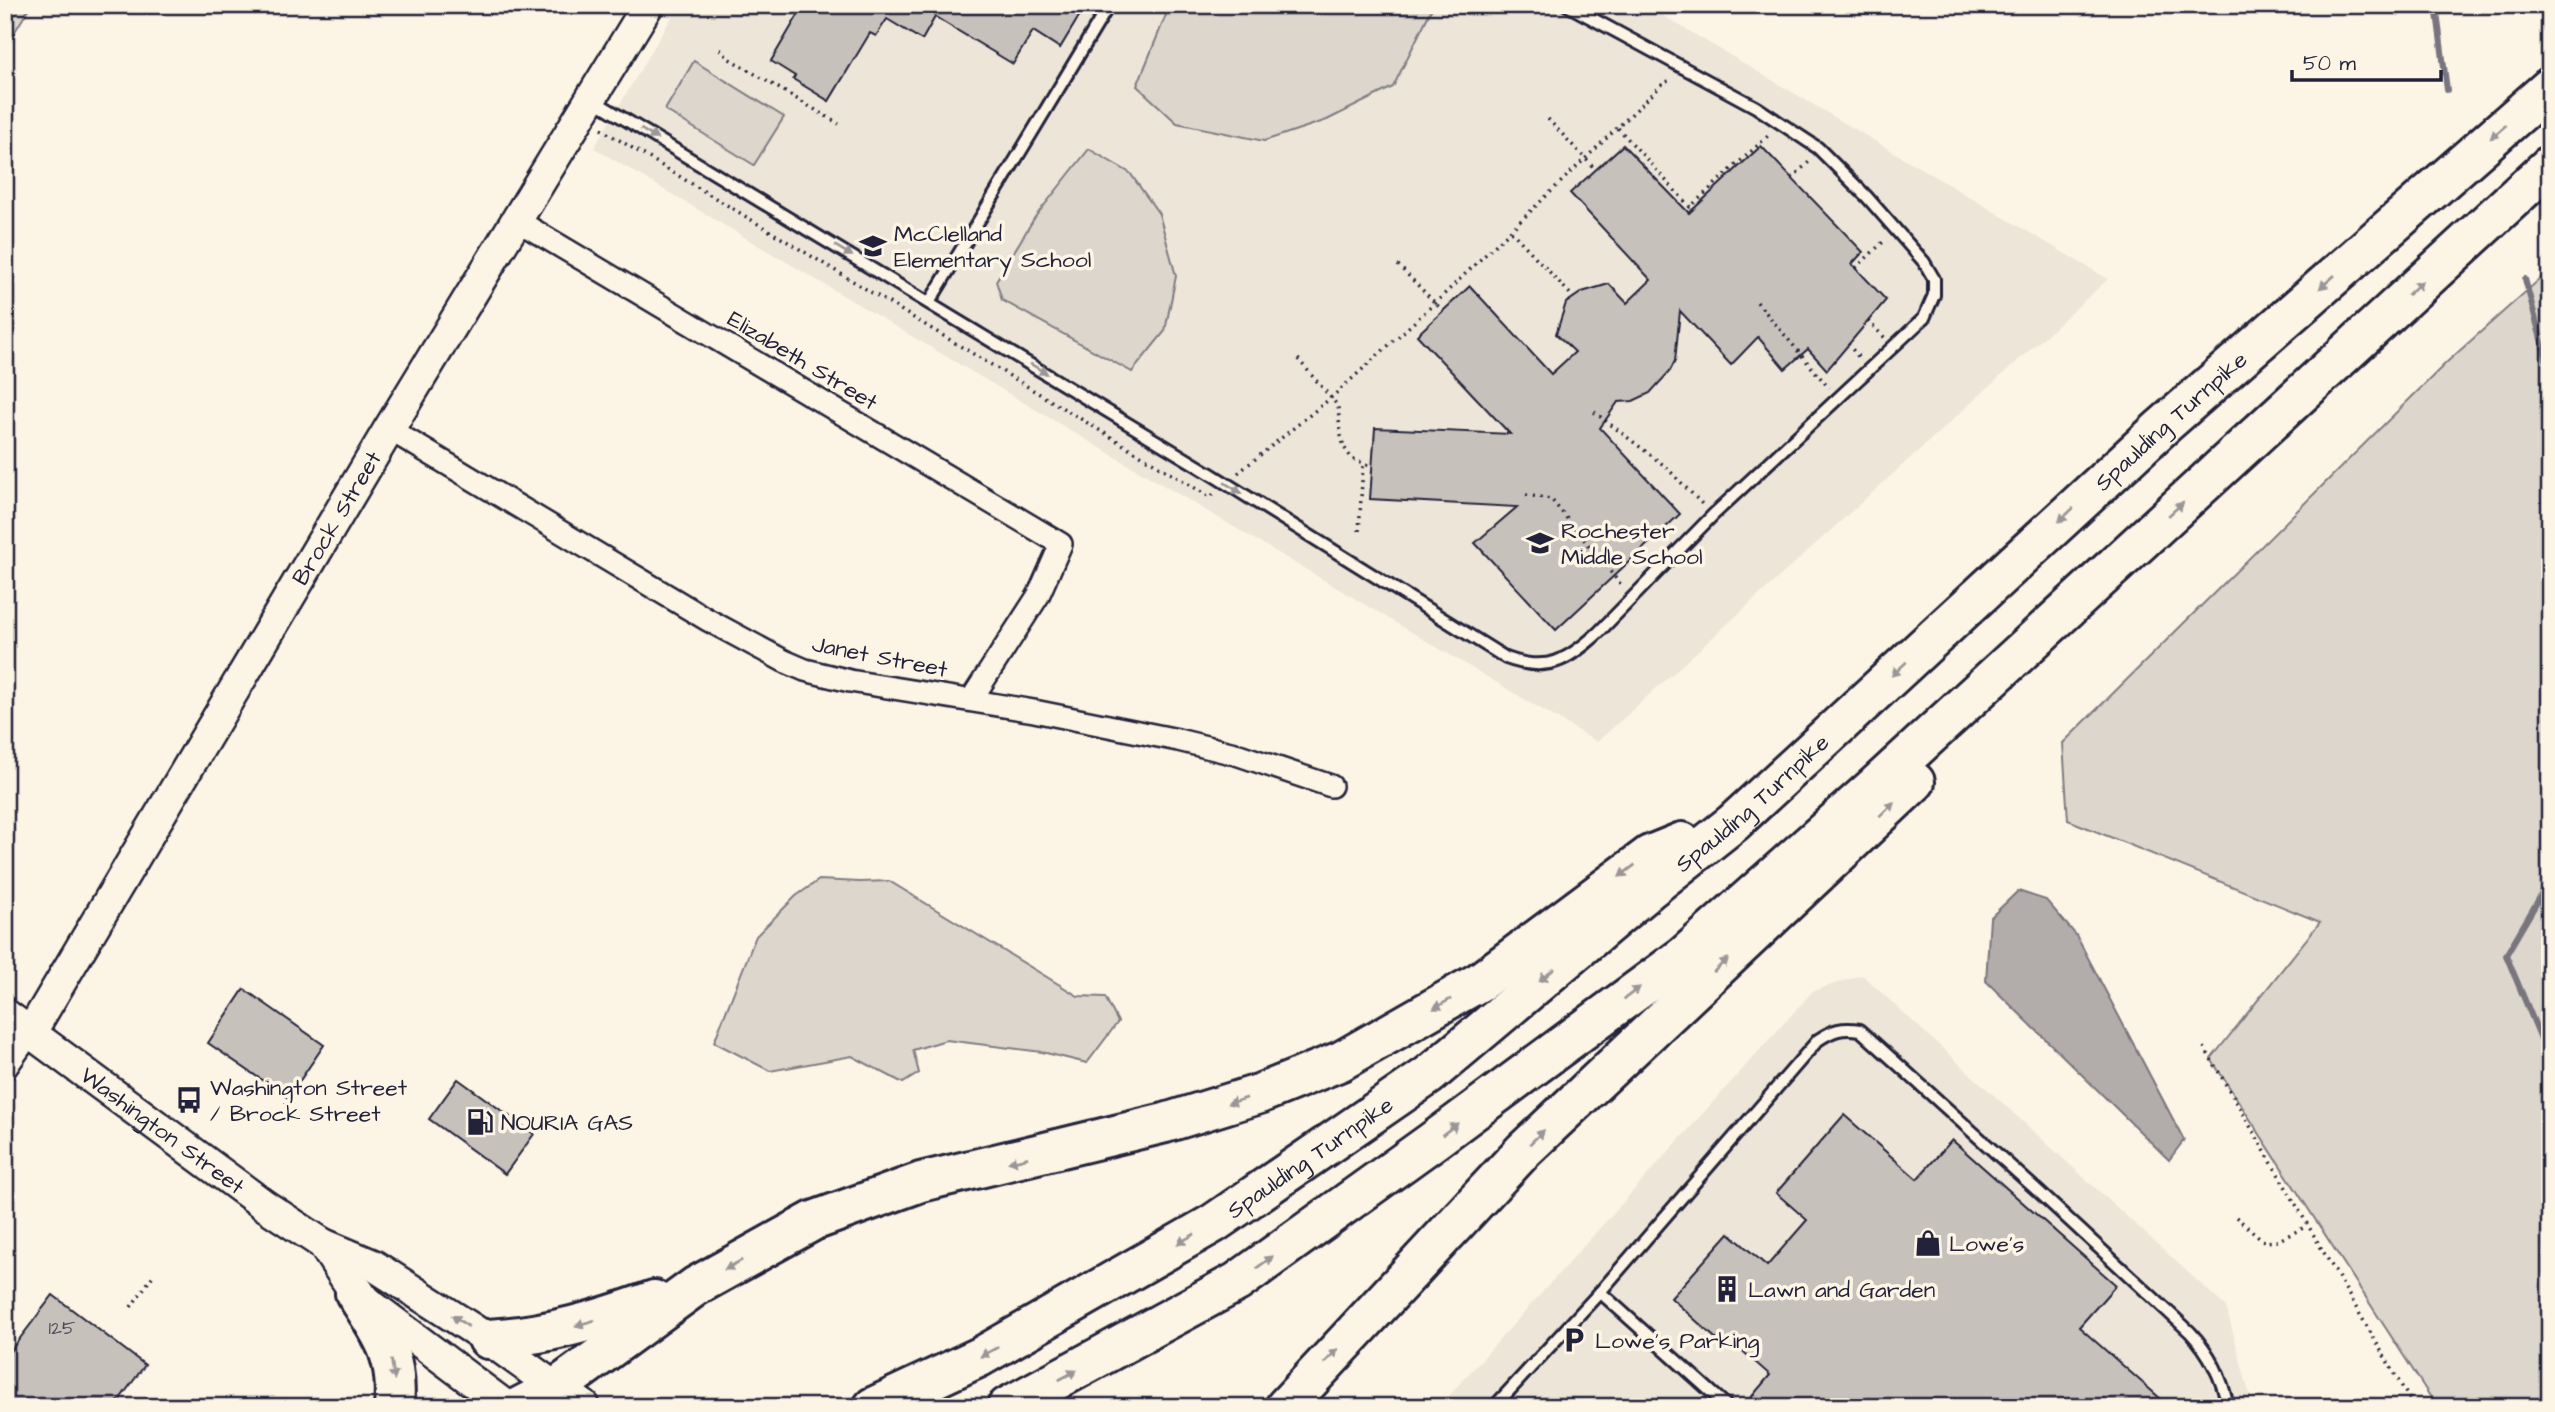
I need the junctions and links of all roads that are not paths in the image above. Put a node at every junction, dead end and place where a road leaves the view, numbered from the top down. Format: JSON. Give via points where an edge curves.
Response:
{"nodes":[{"id":1,"x":648,"y":5,"type":"edge"},
{"id":2,"x":1109,"y":5,"type":"edge"},
{"id":3,"x":1567,"y":5,"type":"edge"},
{"id":4,"x":2550,"y":87,"type":"edge"},
{"id":5,"x":594,"y":112,"type":"junction"},
{"id":6,"x":2550,"y":165,"type":"edge"},
{"id":7,"x":518,"y":221,"type":"junction"},
{"id":8,"x":929,"y":303,"type":"junction"},
{"id":9,"x":389,"y":429,"type":"junction"},
{"id":10,"x":2125,"y":554,"type":"junction"},
{"id":11,"x":971,"y":700,"type":"junction"},
{"id":12,"x":1331,"y":786,"type":"dead end"},
{"id":13,"x":1733,"y":823,"type":"junction"},
{"id":14,"x":5,"y":1014,"type":"edge"},
{"id":15,"x":31,"y":1032,"type":"junction"},
{"id":16,"x":5,"y":1069,"type":"edge"},
{"id":17,"x":323,"y":1244,"type":"junction"},
{"id":18,"x":696,"y":1286,"type":"junction"},
{"id":19,"x":1600,"y":1292,"type":"junction"},
{"id":20,"x":355,"y":1293,"type":"junction"},
{"id":21,"x":488,"y":1339,"type":"junction"},
{"id":22,"x":569,"y":1397,"type":"edge"},
{"id":23,"x":394,"y":1407,"type":"edge"},
{"id":24,"x":507,"y":1407,"type":"edge"},
{"id":25,"x":519,"y":1407,"type":"edge"},
{"id":26,"x":873,"y":1407,"type":"edge"},
{"id":27,"x":1007,"y":1407,"type":"edge"},
{"id":28,"x":1285,"y":1407,"type":"edge"},
{"id":29,"x":1494,"y":1407,"type":"edge"},
{"id":30,"x":1728,"y":1407,"type":"edge"},
{"id":31,"x":2228,"y":1407,"type":"edge"}],
"edges":[{"from":1,"to":5,"type":"street","name":"Brock Street"},
{"from":2,"to":8,"type":"lane"},
{"from":8,"to":3,"type":"lane","one_way":true,"via":[[1506,658],[1523,664],[1565,659],[1590,641],[1713,515],[1924,318],[1934,295],[1934,279],[1924,262],[1847,177],[1800,135]]},
{"from":4,"to":13,"type":"highway","name":"Spaulding Turnpike","one_way":true,"via":[[2161,427]]},
{"from":5,"to":7,"type":"street","name":"Brock Street"},
{"from":5,"to":8,"type":"lane","one_way":true},
{"from":10,"to":6,"type":"highway","one_way":true},
{"from":7,"to":9,"type":"street","name":"Brock Street"},
{"from":7,"to":11,"type":"street","name":"Elizabeth Street","via":[[1061,544],[1038,596]]},
{"from":9,"to":11,"type":"street","name":"Janet Street","via":[[784,661],[837,679]]},
{"from":9,"to":15,"type":"street","name":"Brock Street"},
{"from":27,"to":10,"type":"highway","one_way":true,"via":[[1237,1282],[1685,955]]},
{"from":28,"to":10,"type":"highway","one_way":true,"via":[[1524,1150],[1854,842],[2030,670]]},
{"from":11,"to":12,"type":"street","name":"Janet Street","via":[[1178,740]]},
{"from":13,"to":18,"type":"highway","one_way":true,"via":[[1650,855],[1481,981],[1341,1061],[1259,1094],[1165,1123],[888,1193],[813,1221]]},
{"from":13,"to":26,"type":"highway","name":"Spaulding Turnpike","one_way":true,"via":[[1429,1075],[1214,1223],[980,1357]]},
{"from":14,"to":15,"type":"street","name":"Washington Street"},
{"from":15,"to":16,"type":"street"},
{"from":15,"to":17,"type":"street","name":"Washington Street"},
{"from":17,"to":20,"type":"street","name":"Washington Street"},
{"from":21,"to":17,"type":"street","name":"Washington Street","one_way":true,"via":[[373,1265]]},
{"from":18,"to":21,"type":"highway","one_way":true,"via":[[561,1331]]},
{"from":18,"to":22,"type":"highway"},
{"from":19,"to":29,"type":"lane"},
{"from":19,"to":30,"type":"lane"},
{"from":19,"to":31,"type":"lane","via":[[1818,1040],[1832,1030],[1860,1030],[2205,1348],[2217,1369]]},
{"from":20,"to":23,"type":"highway","one_way":true,"via":[[390,1351],[395,1371]]},
{"from":20,"to":24,"type":"street","name":"Washington Street"},
{"from":21,"to":22,"type":"street","name":"Washington Street"},
{"from":22,"to":25,"type":"highway"}]}
